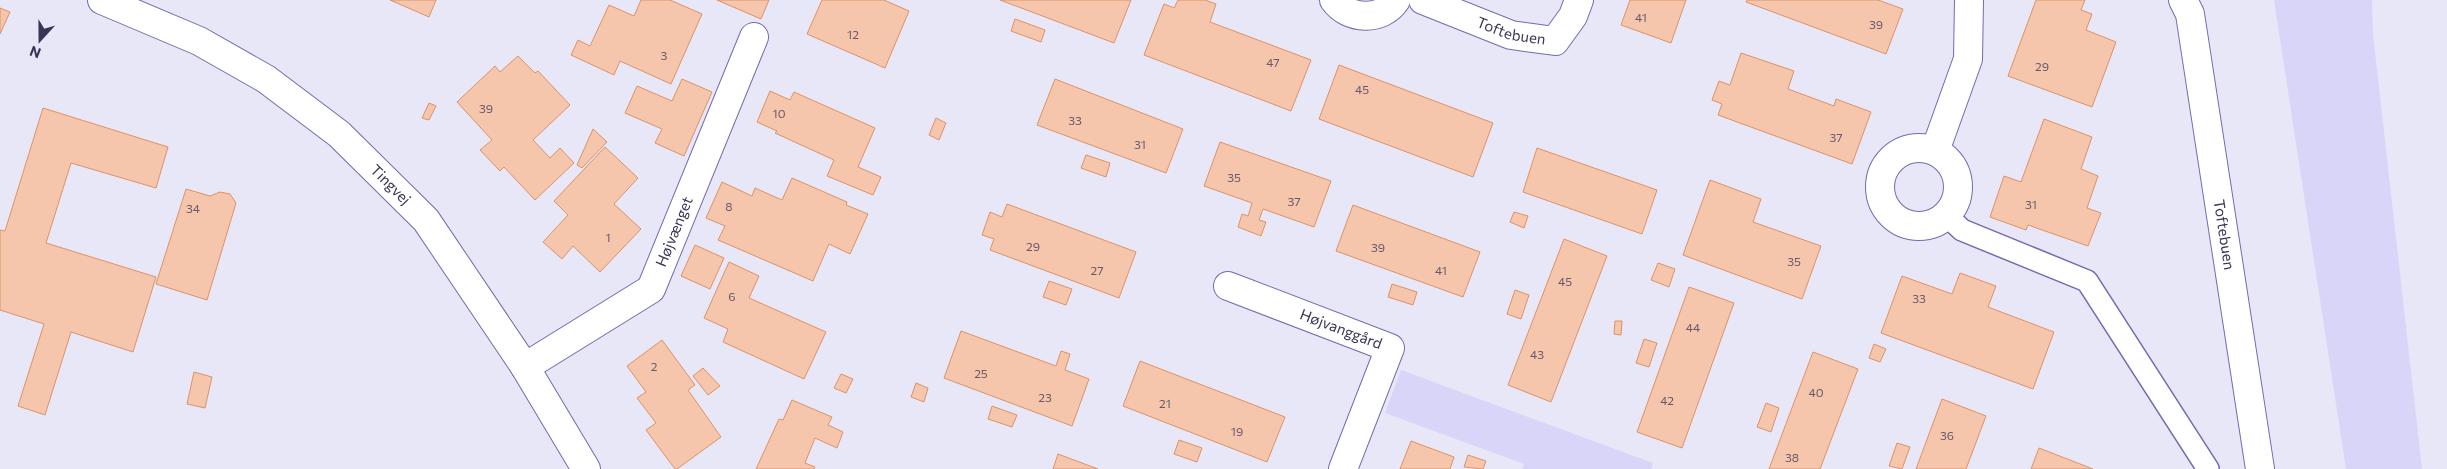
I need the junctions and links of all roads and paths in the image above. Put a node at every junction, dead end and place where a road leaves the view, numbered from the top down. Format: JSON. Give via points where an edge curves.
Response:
{"nodes":[{"id":1,"x":102,"y":0,"type":"edge"},
{"id":2,"x":1334,"y":0,"type":"edge"},
{"id":3,"x":1396,"y":0,"type":"edge"},
{"id":4,"x":1423,"y":0,"type":"edge"},
{"id":5,"x":1579,"y":0,"type":"edge"},
{"id":6,"x":1969,"y":0,"type":"edge"},
{"id":7,"x":2184,"y":0,"type":"edge"},
{"id":8,"x":754,"y":37,"type":"dead end"},
{"id":9,"x":1935,"y":151,"type":"junction"},
{"id":10,"x":1946,"y":215,"type":"junction"},
{"id":11,"x":1228,"y":286,"type":"dead end"},
{"id":12,"x":524,"y":366,"type":"junction"},
{"id":13,"x":586,"y":469,"type":"edge"},
{"id":14,"x":1343,"y":469,"type":"edge"},
{"id":15,"x":2208,"y":469,"type":"edge"},
{"id":16,"x":2260,"y":469,"type":"edge"}],
"edges":[{"from":1,"to":12,"type":"street","name":"Tingvej","via":[[216,50],[266,79],[339,134],[426,220]]},
{"from":2,"to":3,"type":"street","via":[[1350,13],[1365,16],[1380,13]]},
{"from":4,"to":5,"type":"street","name":"Toftebuen","via":[[1512,35],[1555,41],[1573,16]]},
{"from":6,"to":9,"type":"street","via":[[1968,59]]},
{"from":7,"to":16,"type":"street","name":"Toftebuen","via":[[2190,14]]},
{"from":8,"to":12,"type":"street","name":"Højvænget","via":[[651,289]]},
{"from":9,"to":10,"type":"street","via":[[1947,160],[1955,173],[1958,187],[1955,202]]},
{"from":9,"to":10,"type":"street","via":[[1920,148],[1905,151],[1892,159],[1883,171],[1880,186],[1883,201],[1891,214],[1904,222],[1918,226],[1933,223]]},
{"from":10,"to":15,"type":"lane","via":[[1962,230],[2088,281]]},
{"from":11,"to":14,"type":"street","name":"Højvanggård","via":[[1390,348]]},
{"from":12,"to":13,"type":"street","name":"Tingvej"}]}
